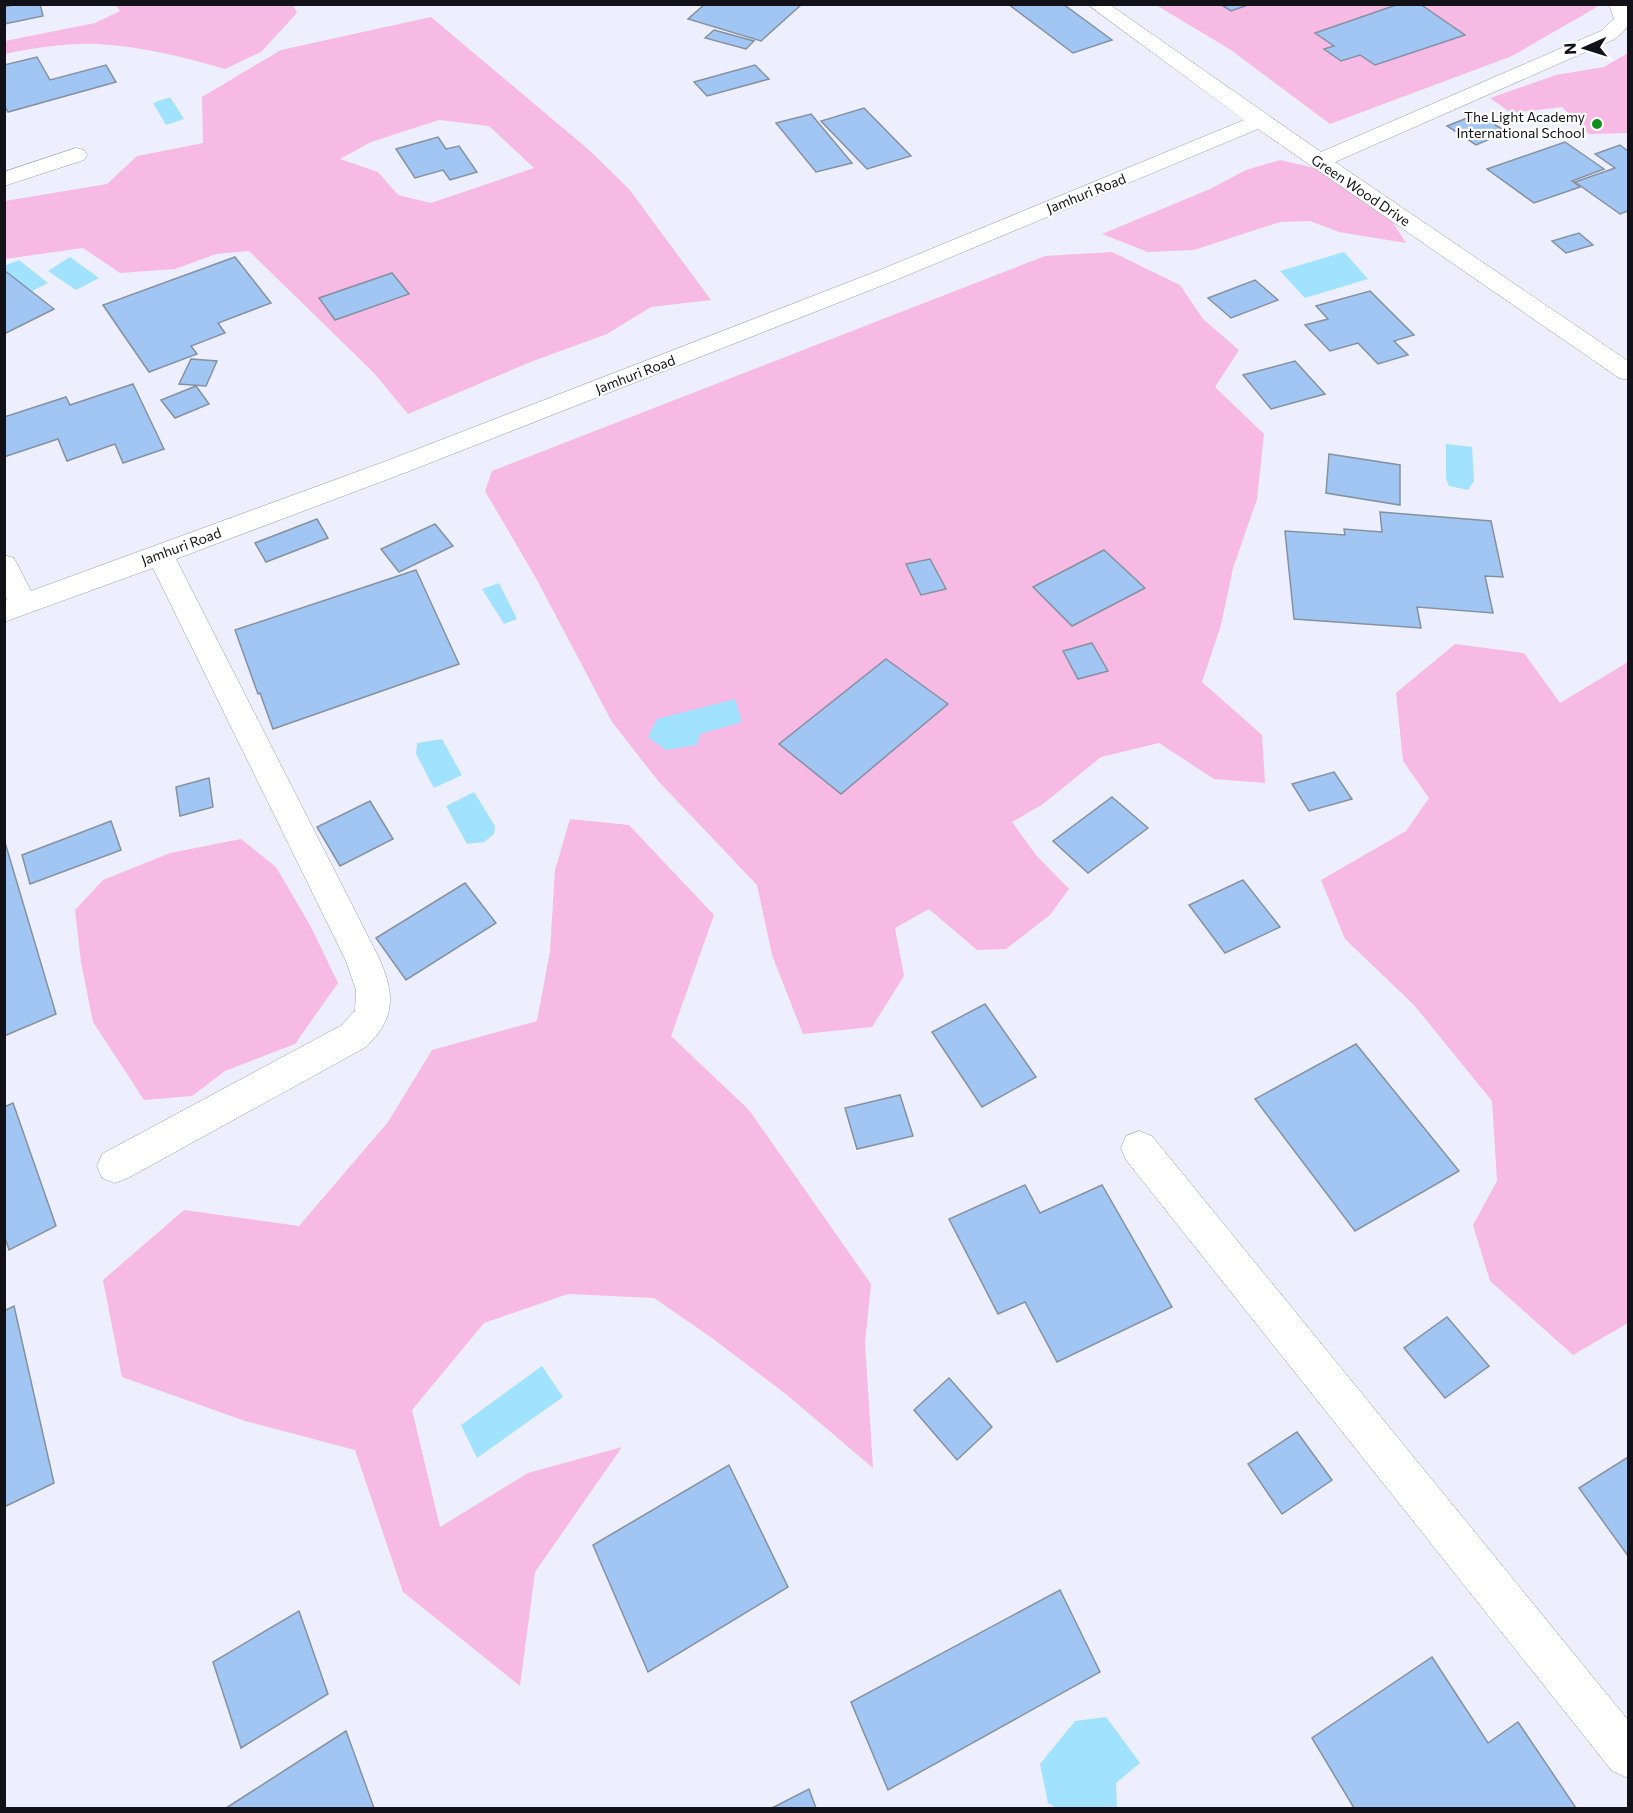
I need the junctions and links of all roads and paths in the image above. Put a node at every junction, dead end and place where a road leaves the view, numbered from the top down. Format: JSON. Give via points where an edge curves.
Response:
{"nodes":[{"id":1,"x":1096,"y":4,"type":"edge"},
{"id":2,"x":1619,"y":4,"type":"edge"},
{"id":3,"x":1260,"y":121,"type":"junction"},
{"id":4,"x":76,"y":155,"type":"dead end"},
{"id":5,"x":1319,"y":161,"type":"junction"},
{"id":6,"x":4,"y":179,"type":"edge"},
{"id":7,"x":1629,"y":372,"type":"edge"},
{"id":8,"x":160,"y":554,"type":"junction"},
{"id":9,"x":4,"y":565,"type":"edge"},
{"id":10,"x":14,"y":609,"type":"edge"},
{"id":11,"x":1139,"y":1148,"type":"dead end"},
{"id":12,"x":115,"y":1166,"type":"dead end"},
{"id":13,"x":1629,"y":1755,"type":"edge"}],
"edges":[{"from":1,"to":3,"type":"street","name":"Green Wood Drive"},
{"from":2,"to":5,"type":"street","via":[[1624,20],[1608,35]]},
{"from":3,"to":5,"type":"street","name":"Green Wood Drive"},
{"from":3,"to":8,"type":"street","name":"Jamhuri Road","via":[[888,275]]},
{"from":4,"to":6,"type":"street"},
{"from":5,"to":7,"type":"street","name":"Green Wood Drive"},
{"from":8,"to":10,"type":"street","name":"Jamhuri Road"},
{"from":8,"to":12,"type":"street","via":[[362,958],[371,979],[373,1012],[367,1026],[354,1036]]},
{"from":9,"to":10,"type":"street"},
{"from":11,"to":13,"type":"street"}]}
